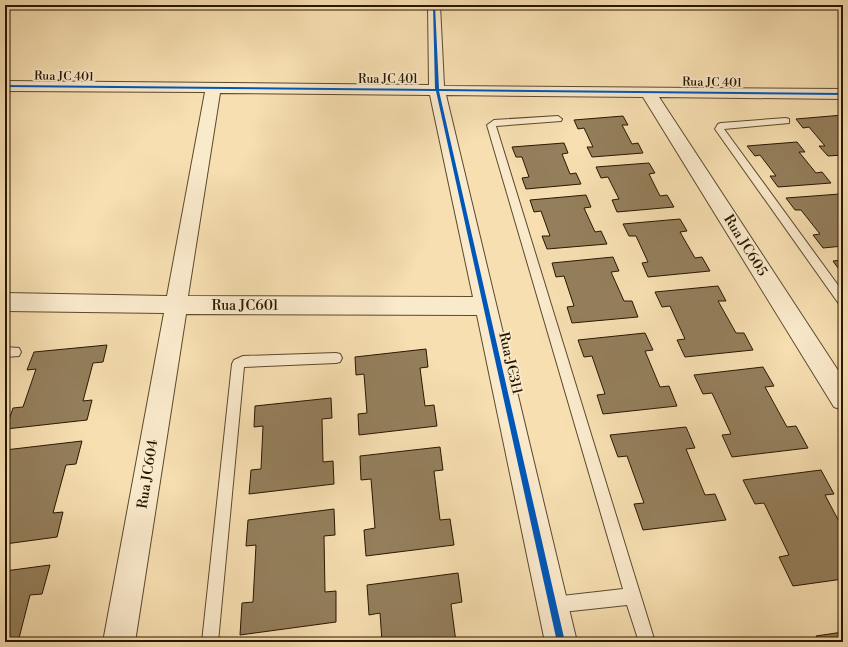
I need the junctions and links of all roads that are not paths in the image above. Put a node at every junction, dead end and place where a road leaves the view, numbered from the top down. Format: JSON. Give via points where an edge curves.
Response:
{"nodes":[{"id":1,"x":434,"y":5,"type":"edge"},
{"id":2,"x":5,"y":86,"type":"edge"},
{"id":3,"x":213,"y":88,"type":"junction"},
{"id":4,"x":436,"y":90,"type":"junction"},
{"id":5,"x":648,"y":92,"type":"junction"},
{"id":6,"x":843,"y":94,"type":"edge"},
{"id":7,"x":558,"y":119,"type":"dead end"},
{"id":8,"x":786,"y":122,"type":"dead end"},
{"id":9,"x":843,"y":301,"type":"edge"},
{"id":10,"x":5,"y":302,"type":"edge"},
{"id":11,"x":175,"y":305,"type":"junction"},
{"id":12,"x":485,"y":306,"type":"junction"},
{"id":13,"x":336,"y":358,"type":"dead end"},
{"id":14,"x":843,"y":399,"type":"edge"},
{"id":15,"x":633,"y":596,"type":"junction"},
{"id":16,"x":553,"y":605,"type":"junction"},
{"id":17,"x":119,"y":642,"type":"edge"},
{"id":18,"x":210,"y":642,"type":"edge"},
{"id":19,"x":561,"y":642,"type":"edge"},
{"id":20,"x":647,"y":642,"type":"edge"}],
"edges":[{"from":1,"to":4,"type":"street","name":"Rua JC311"},
{"from":2,"to":3,"type":"street","name":"Rua JC 401"},
{"from":3,"to":4,"type":"street","name":"Rua JC 401"},
{"from":3,"to":11,"type":"street","name":"Rua JC604"},
{"from":4,"to":5,"type":"street","name":"Rua JC 401"},
{"from":4,"to":12,"type":"street","name":"Rua JC311"},
{"from":5,"to":6,"type":"street","name":"Rua JC 401"},
{"from":5,"to":14,"type":"street","name":"Rua JC605"},
{"from":7,"to":15,"type":"lane","via":[[494,123],[491,126]]},
{"from":8,"to":9,"type":"lane","via":[[721,126],[719,129]]},
{"from":10,"to":11,"type":"street","name":"Rua JC601"},
{"from":11,"to":12,"type":"street","name":"Rua JC601"},
{"from":11,"to":17,"type":"street","name":"Rua JC604"},
{"from":12,"to":16,"type":"street","name":"Rua JC311"},
{"from":13,"to":18,"type":"lane","via":[[243,361],[238,364]]},
{"from":15,"to":16,"type":"lane"},
{"from":15,"to":20,"type":"lane"},
{"from":16,"to":19,"type":"street","name":"Rua JC311"}]}
